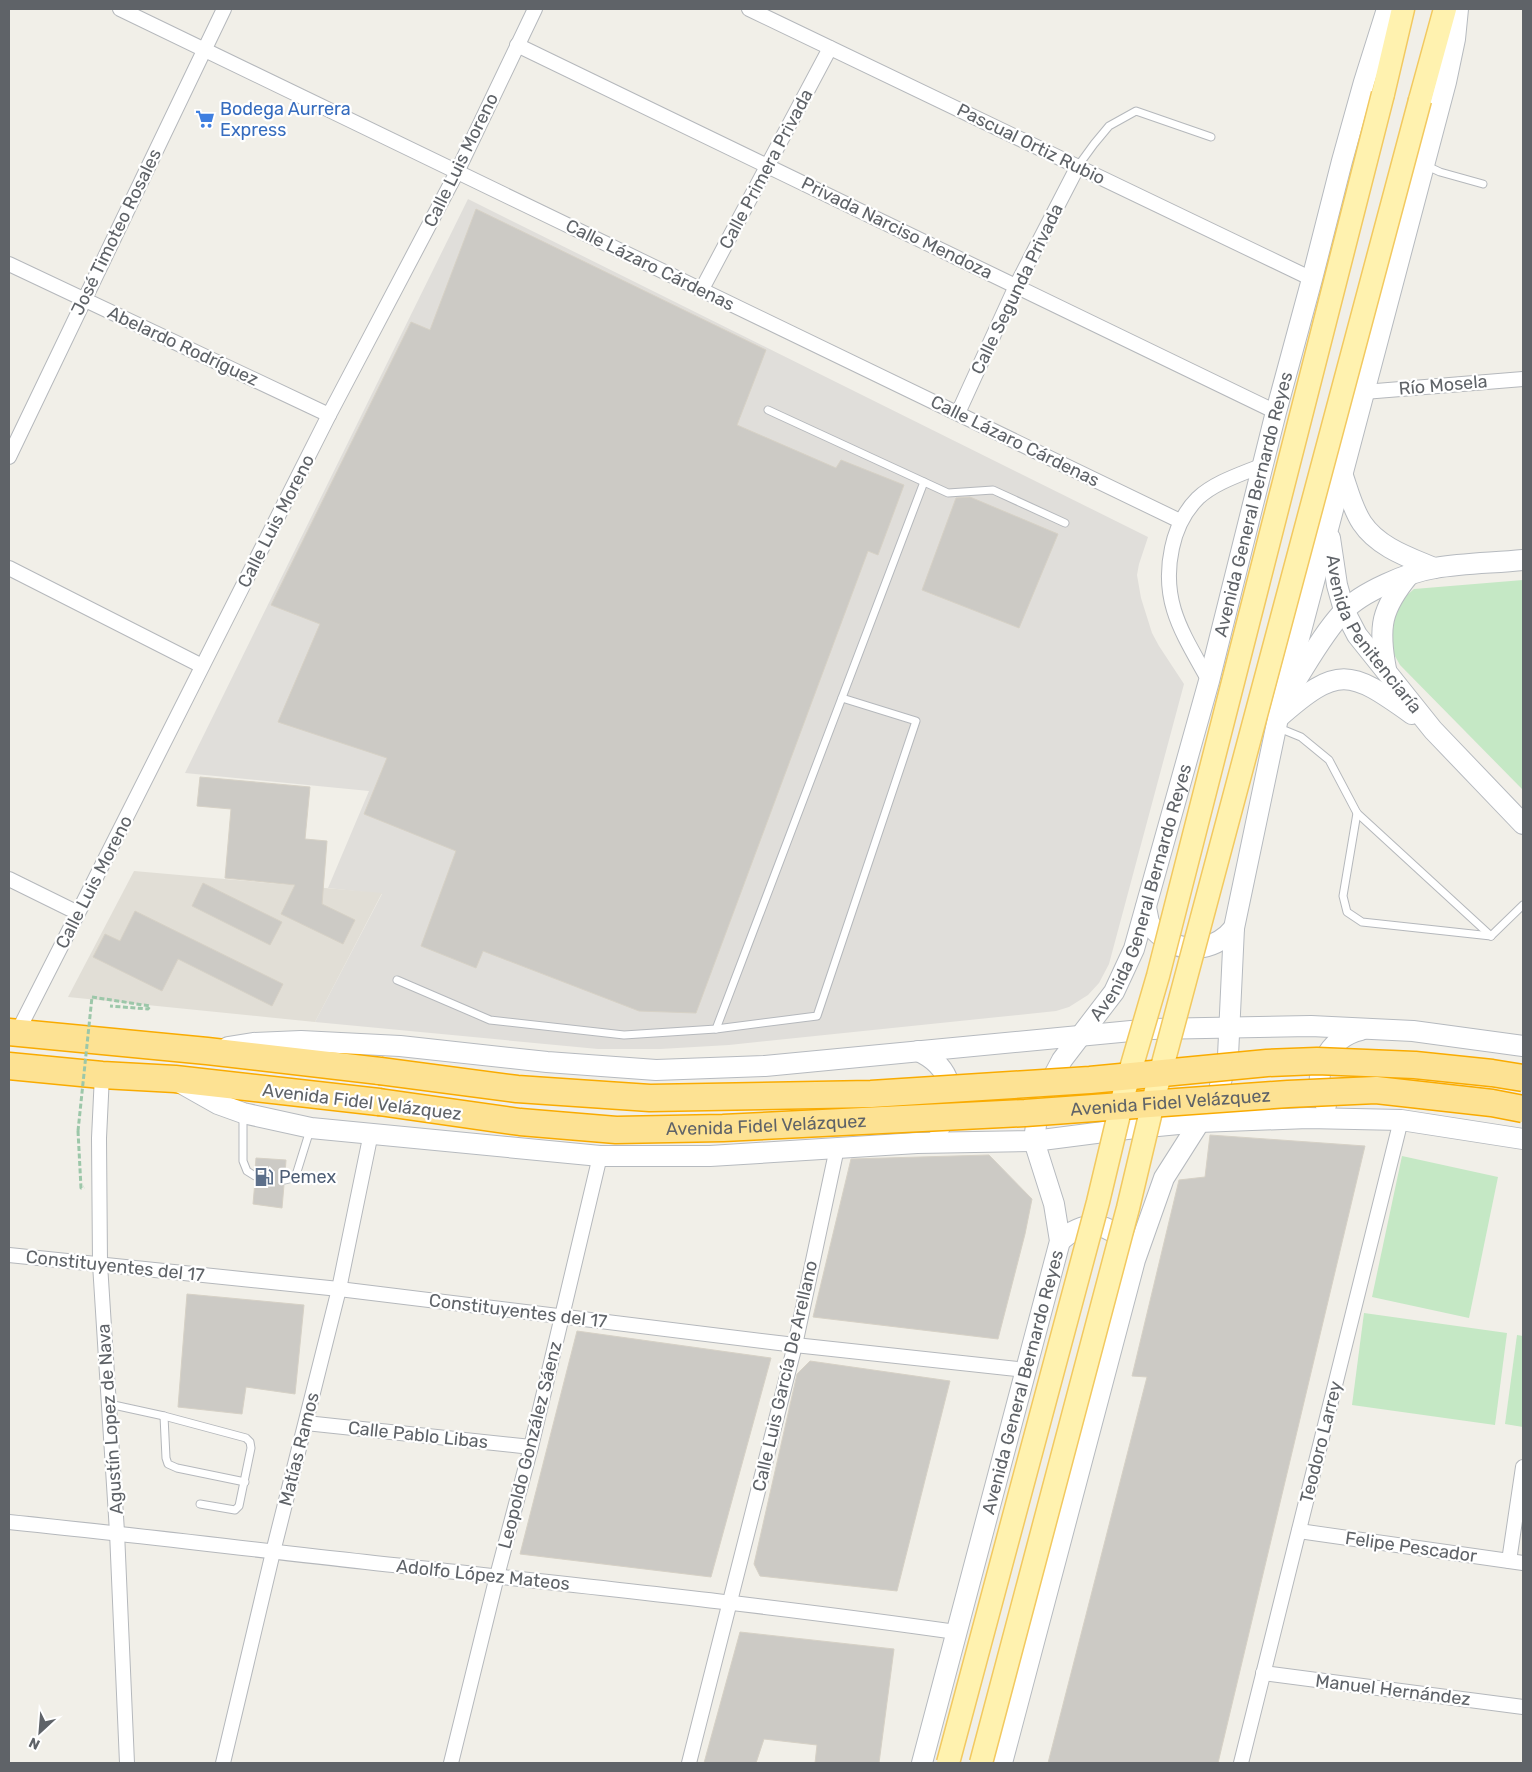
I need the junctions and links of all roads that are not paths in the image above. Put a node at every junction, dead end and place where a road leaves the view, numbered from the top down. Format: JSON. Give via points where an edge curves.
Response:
{"nodes":[{"id":1,"x":120,"y":9,"type":"edge"},
{"id":2,"x":224,"y":9,"type":"edge"},
{"id":3,"x":535,"y":9,"type":"edge"},
{"id":4,"x":749,"y":9,"type":"edge"},
{"id":5,"x":1387,"y":9,"type":"edge"},
{"id":6,"x":1403,"y":9,"type":"edge"},
{"id":7,"x":1445,"y":9,"type":"edge"},
{"id":8,"x":1458,"y":9,"type":"edge"},
{"id":9,"x":517,"y":45,"type":"junction"},
{"id":10,"x":830,"y":48,"type":"junction"},
{"id":11,"x":204,"y":49,"type":"junction"},
{"id":12,"x":1211,"y":137,"type":"dead end"},
{"id":13,"x":1424,"y":164,"type":"junction"},
{"id":14,"x":768,"y":166,"type":"junction"},
{"id":15,"x":1078,"y":166,"type":"junction"},
{"id":16,"x":457,"y":172,"type":"junction"},
{"id":17,"x":1483,"y":184,"type":"dead end"},
{"id":18,"x":9,"y":264,"type":"edge"},
{"id":19,"x":1312,"y":279,"type":"junction"},
{"id":20,"x":1016,"y":286,"type":"junction"},
{"id":21,"x":702,"y":289,"type":"junction"},
{"id":22,"x":84,"y":299,"type":"junction"},
{"id":23,"x":1523,"y":379,"type":"edge"},
{"id":24,"x":1364,"y":392,"type":"junction"},
{"id":25,"x":768,"y":410,"type":"dead end"},
{"id":26,"x":1276,"y":412,"type":"junction"},
{"id":27,"x":958,"y":413,"type":"junction"},
{"id":28,"x":329,"y":415,"type":"junction"},
{"id":29,"x":9,"y":457,"type":"edge"},
{"id":30,"x":1263,"y":465,"type":"junction"},
{"id":31,"x":1342,"y":473,"type":"junction"},
{"id":32,"x":924,"y":482,"type":"junction"},
{"id":33,"x":1180,"y":521,"type":"junction"},
{"id":34,"x":1065,"y":523,"type":"dead end"},
{"id":35,"x":1329,"y":528,"type":"junction"},
{"id":36,"x":1523,"y":560,"type":"edge"},
{"id":37,"x":9,"y":568,"type":"edge"},
{"id":38,"x":1434,"y":568,"type":"junction"},
{"id":39,"x":1410,"y":575,"type":"junction"},
{"id":40,"x":1344,"y":610,"type":"junction"},
{"id":41,"x":202,"y":666,"type":"junction"},
{"id":42,"x":1386,"y":671,"type":"junction"},
{"id":43,"x":1209,"y":681,"type":"junction"},
{"id":44,"x":842,"y":698,"type":"junction"},
{"id":45,"x":1279,"y":716,"type":"junction"},
{"id":46,"x":1434,"y":730,"type":"junction"},
{"id":47,"x":1357,"y":813,"type":"junction"},
{"id":48,"x":1523,"y":824,"type":"edge"},
{"id":49,"x":9,"y":880,"type":"edge"},
{"id":50,"x":1523,"y":905,"type":"edge"},
{"id":51,"x":1146,"y":907,"type":"junction"},
{"id":52,"x":78,"y":913,"type":"junction"},
{"id":53,"x":1234,"y":928,"type":"junction"},
{"id":54,"x":1491,"y":936,"type":"junction"},
{"id":55,"x":397,"y":980,"type":"dead end"},
{"id":56,"x":1230,"y":1027,"type":"junction"},
{"id":57,"x":716,"y":1028,"type":"junction"},
{"id":58,"x":1365,"y":1030,"type":"junction"},
{"id":59,"x":13,"y":1032,"type":"edge"},
{"id":60,"x":1080,"y":1036,"type":"junction"},
{"id":61,"x":1523,"y":1046,"type":"edge"},
{"id":62,"x":207,"y":1051,"type":"junction"},
{"id":63,"x":918,"y":1051,"type":"junction"},
{"id":64,"x":9,"y":1066,"type":"edge"},
{"id":65,"x":102,"y":1075,"type":"junction"},
{"id":66,"x":1523,"y":1078,"type":"edge"},
{"id":67,"x":175,"y":1079,"type":"junction"},
{"id":68,"x":1523,"y":1109,"type":"edge"},
{"id":69,"x":243,"y":1113,"type":"junction"},
{"id":70,"x":1338,"y":1120,"type":"junction"},
{"id":71,"x":1401,"y":1120,"type":"junction"},
{"id":72,"x":1199,"y":1122,"type":"junction"},
{"id":73,"x":310,"y":1128,"type":"junction"},
{"id":74,"x":372,"y":1134,"type":"junction"},
{"id":75,"x":1523,"y":1139,"type":"edge"},
{"id":76,"x":1034,"y":1141,"type":"junction"},
{"id":77,"x":917,"y":1143,"type":"junction"},
{"id":78,"x":837,"y":1148,"type":"junction"},
{"id":79,"x":600,"y":1156,"type":"junction"},
{"id":80,"x":255,"y":1176,"type":"dead end"},
{"id":81,"x":285,"y":1180,"type":"dead end"},
{"id":82,"x":1060,"y":1241,"type":"junction"},
{"id":83,"x":9,"y":1255,"type":"edge"},
{"id":84,"x":1134,"y":1260,"type":"junction"},
{"id":85,"x":100,"y":1264,"type":"junction"},
{"id":86,"x":338,"y":1289,"type":"junction"},
{"id":87,"x":562,"y":1316,"type":"junction"},
{"id":88,"x":795,"y":1345,"type":"junction"},
{"id":89,"x":1026,"y":1370,"type":"junction"},
{"id":90,"x":109,"y":1404,"type":"junction"},
{"id":91,"x":164,"y":1416,"type":"junction"},
{"id":92,"x":306,"y":1423,"type":"junction"},
{"id":93,"x":531,"y":1447,"type":"junction"},
{"id":94,"x":1523,"y":1467,"type":"edge"},
{"id":95,"x":245,"y":1482,"type":"junction"},
{"id":96,"x":200,"y":1504,"type":"dead end"},
{"id":97,"x":9,"y":1522,"type":"edge"},
{"id":98,"x":1299,"y":1531,"type":"junction"},
{"id":99,"x":117,"y":1532,"type":"junction"},
{"id":100,"x":273,"y":1552,"type":"junction"},
{"id":101,"x":1509,"y":1561,"type":"junction"},
{"id":102,"x":1523,"y":1563,"type":"edge"},
{"id":103,"x":496,"y":1576,"type":"junction"},
{"id":104,"x":729,"y":1603,"type":"junction"},
{"id":105,"x":956,"y":1632,"type":"junction"},
{"id":106,"x":1263,"y":1673,"type":"junction"},
{"id":107,"x":1523,"y":1707,"type":"edge"},
{"id":108,"x":127,"y":1763,"type":"edge"},
{"id":109,"x":223,"y":1763,"type":"edge"},
{"id":110,"x":451,"y":1763,"type":"edge"},
{"id":111,"x":689,"y":1763,"type":"edge"},
{"id":112,"x":922,"y":1763,"type":"edge"},
{"id":113,"x":948,"y":1763,"type":"edge"},
{"id":114,"x":981,"y":1763,"type":"edge"},
{"id":115,"x":1002,"y":1763,"type":"edge"},
{"id":116,"x":1240,"y":1763,"type":"edge"}],
"edges":[{"from":1,"to":11,"type":"street","name":"Calle Lázaro Cárdenas"},
{"from":2,"to":11,"type":"street","name":"José Timoteo Rosales"},
{"from":3,"to":9,"type":"street","name":"Calle Luis Moreno"},
{"from":4,"to":10,"type":"street","name":"Pascual Ortiz Rubio"},
{"from":5,"to":19,"type":"street","name":"Avenida General Bernardo Reyes","via":[[1344,152]]},
{"from":6,"to":113,"type":"main road","name":"Avenida General Bernardo Reyes","bridge":true,"via":[[1158,976],[1125,1089],[1098,1202]]},
{"from":7,"to":114,"type":"main road","bridge":true,"via":[[1160,1076]]},
{"from":8,"to":13,"type":"street","via":[[1446,82]]},
{"from":9,"to":14,"type":"street","name":"Privada Narciso Mendoza"},
{"from":9,"to":16,"type":"street","name":"Calle Luis Moreno"},
{"from":10,"to":14,"type":"street","name":"Calle Primera Privada"},
{"from":10,"to":15,"type":"street","name":"Pascual Ortiz Rubio"},
{"from":11,"to":16,"type":"street","name":"Calle Lázaro Cárdenas"},
{"from":11,"to":22,"type":"street","name":"José Timoteo Rosales"},
{"from":12,"to":15,"type":"lane","via":[[1136,111],[1109,126]]},
{"from":13,"to":17,"type":"lane"},
{"from":13,"to":24,"type":"street"},
{"from":14,"to":20,"type":"street","name":"Privada Narciso Mendoza"},
{"from":14,"to":21,"type":"street","name":"Calle Primera Privada"},
{"from":15,"to":19,"type":"street","name":"Pascual Ortiz Rubio"},
{"from":15,"to":20,"type":"street","name":"Calle Segunda Privada"},
{"from":16,"to":21,"type":"street","name":"Calle Lázaro Cárdenas"},
{"from":16,"to":28,"type":"street","name":"Calle Luis Moreno"},
{"from":18,"to":22,"type":"street","name":"Abelardo Rodríguez"},
{"from":19,"to":26,"type":"street","name":"Avenida General Bernardo Reyes"},
{"from":20,"to":26,"type":"street","name":"Privada Narciso Mendoza"},
{"from":20,"to":27,"type":"street","name":"Calle Segunda Privada"},
{"from":21,"to":27,"type":"street","name":"Calle Lázaro Cárdenas"},
{"from":22,"to":28,"type":"street","name":"Abelardo Rodríguez"},
{"from":22,"to":29,"type":"street","name":"José Timoteo Rosales"},
{"from":23,"to":24,"type":"street","name":"Río Mosela"},
{"from":24,"to":31,"type":"street"},
{"from":25,"to":32,"type":"lane"},
{"from":26,"to":30,"type":"street","name":"Avenida General Bernardo Reyes"},
{"from":27,"to":33,"type":"street","name":"Calle Lázaro Cárdenas"},
{"from":28,"to":41,"type":"street","name":"Calle Luis Moreno"},
{"from":30,"to":33,"type":"street","via":[[1199,498]]},
{"from":30,"to":43,"type":"street","name":"Avenida General Bernardo Reyes"},
{"from":31,"to":35,"type":"street"},
{"from":31,"to":38,"type":"street","via":[[1354,508],[1372,535]]},
{"from":32,"to":34,"type":"lane","via":[[948,493],[993,490]]},
{"from":32,"to":44,"type":"lane"},
{"from":33,"to":43,"type":"street","via":[[1169,563],[1172,606]]},
{"from":35,"to":40,"type":"street","name":"Avenida Penitenciaría","via":[[1335,576]]},
{"from":35,"to":45,"type":"street"},
{"from":36,"to":38,"type":"street"},
{"from":37,"to":41,"type":"street"},
{"from":38,"to":39,"type":"street"},
{"from":39,"to":40,"type":"street","via":[[1366,594]]},
{"from":39,"to":42,"type":"street","via":[[1394,596],[1383,621],[1381,646]]},
{"from":40,"to":42,"type":"street","name":"Avenida Penitenciaría","via":[[1357,635]]},
{"from":40,"to":45,"type":"street","via":[[1319,643]]},
{"from":41,"to":52,"type":"street","name":"Calle Luis Moreno"},
{"from":42,"to":46,"type":"street","name":"Avenida Penitenciaría"},
{"from":43,"to":51,"type":"street","name":"Avenida General Bernardo Reyes"},
{"from":44,"to":57,"type":"lane"},
{"from":44,"to":57,"type":"lane","via":[[916,720],[817,1016]]},
{"from":45,"to":46,"type":"street","name":"Avenida Penitenciaría","via":[[1319,686],[1346,678],[1376,690]]},
{"from":45,"to":47,"type":"lane","via":[[1329,760]]},
{"from":45,"to":53,"type":"street"},
{"from":46,"to":48,"type":"street","name":"Avenida Penitenciaría"},
{"from":47,"to":54,"type":"lane"},
{"from":47,"to":54,"type":"lane","via":[[1343,896],[1347,912],[1362,922]]},
{"from":49,"to":52,"type":"street"},
{"from":50,"to":54,"type":"lane"},
{"from":51,"to":53,"type":"street","via":[[1150,924],[1159,935],[1185,948],[1214,945]]},
{"from":51,"to":60,"type":"street","name":"Avenida General Bernardo Reyes","via":[[1134,950],[1114,992]]},
{"from":52,"to":59,"type":"street","name":"Calle Luis Moreno"},
{"from":53,"to":56,"type":"street"},
{"from":55,"to":57,"type":"lane","via":[[500,1022],[624,1035]]},
{"from":56,"to":58,"type":"street","via":[[1311,1026]]},
{"from":56,"to":60,"type":"street","via":[[1152,1029]]},
{"from":56,"to":72,"type":"street","via":[[1223,1078],[1218,1093]]},
{"from":58,"to":61,"type":"street","via":[[1413,1031]]},
{"from":58,"to":70,"type":"street","via":[[1338,1041],[1326,1055],[1322,1066],[1320,1089],[1324,1101]]},
{"from":59,"to":62,"type":"highway","name":"Avenida Fidel Velázquez"},
{"from":60,"to":63,"type":"street"},
{"from":60,"to":76,"type":"street","name":"Avenida General Bernardo Reyes","via":[[1062,1060],[1042,1098]]},
{"from":62,"to":63,"type":"street","via":[[253,1043],[301,1041],[400,1046],[656,1070],[765,1066]]},
{"from":62,"to":66,"type":"highway","name":"Avenida Fidel Velázquez","bridge":true,"via":[[517,1089],[650,1098],[871,1094],[1090,1080],[1268,1062],[1406,1065]]},
{"from":63,"to":77,"type":"street","via":[[941,1068],[950,1085],[951,1097],[945,1120],[933,1134]]},
{"from":64,"to":65,"type":"highway","name":"Avenida Fidel Velázquez"},
{"from":65,"to":67,"type":"highway","name":"Avenida Fidel Velázquez"},
{"from":65,"to":85,"type":"street","name":"Agustín Lopez de Nava"},
{"from":67,"to":68,"type":"highway","name":"Avenida Fidel Velázquez","bridge":true,"via":[[520,1122],[616,1130],[1025,1113],[1376,1090]]},
{"from":67,"to":69,"type":"street","via":[[218,1104]]},
{"from":69,"to":73,"type":"street"},
{"from":69,"to":80,"type":"lane","via":[[243,1161],[247,1171]]},
{"from":70,"to":71,"type":"street"},
{"from":70,"to":72,"type":"street","via":[[1300,1118]]},
{"from":71,"to":75,"type":"street"},
{"from":71,"to":98,"type":"street","name":"Teodoro Larrey"},
{"from":72,"to":76,"type":"street"},
{"from":72,"to":84,"type":"street","via":[[1164,1178]]},
{"from":73,"to":74,"type":"street"},
{"from":73,"to":81,"type":"lane","via":[[296,1175]]},
{"from":74,"to":79,"type":"street"},
{"from":74,"to":86,"type":"street","name":"Matías Ramos"},
{"from":76,"to":77,"type":"street"},
{"from":76,"to":82,"type":"street","name":"Avenida General Bernardo Reyes","via":[[1054,1204]]},
{"from":77,"to":78,"type":"street"},
{"from":78,"to":79,"type":"street","via":[[710,1156]]},
{"from":78,"to":88,"type":"street","name":"Calle Luis García De Arellano"},
{"from":79,"to":87,"type":"street","name":"Leopoldo González Sáenz"},
{"from":82,"to":84,"type":"street","via":[[1083,1227],[1110,1229],[1122,1236]]},
{"from":82,"to":89,"type":"street","name":"Avenida General Bernardo Reyes"},
{"from":83,"to":85,"type":"street","name":"Constituyentes del 17"},
{"from":84,"to":115,"type":"street"},
{"from":85,"to":86,"type":"street","name":"Constituyentes del 17"},
{"from":85,"to":90,"type":"street","name":"Agustín Lopez de Nava"},
{"from":86,"to":87,"type":"street","name":"Constituyentes del 17"},
{"from":86,"to":92,"type":"street","name":"Matías Ramos"},
{"from":87,"to":88,"type":"street","name":"Constituyentes del 17"},
{"from":87,"to":93,"type":"street","name":"Leopoldo González Sáenz"},
{"from":88,"to":89,"type":"street","name":"Constituyentes del 17"},
{"from":88,"to":104,"type":"street","name":"Calle Luis García De Arellano"},
{"from":89,"to":105,"type":"street","name":"Avenida General Bernardo Reyes"},
{"from":90,"to":91,"type":"lane"},
{"from":90,"to":99,"type":"street","name":"Agustín Lopez de Nava"},
{"from":91,"to":95,"type":"lane","via":[[168,1464]]},
{"from":91,"to":95,"type":"lane","via":[[246,1438],[251,1448]]},
{"from":92,"to":93,"type":"street","name":"Calle Pablo Libas"},
{"from":92,"to":100,"type":"street","name":"Matías Ramos"},
{"from":93,"to":103,"type":"street","name":"Leopoldo González Sáenz"},
{"from":94,"to":101,"type":"street"},
{"from":95,"to":96,"type":"lane","via":[[235,1510]]},
{"from":97,"to":99,"type":"street","name":"Adolfo López Mateos"},
{"from":98,"to":101,"type":"street","name":"Felipe Pescador"},
{"from":98,"to":106,"type":"street","name":"Teodoro Larrey"},
{"from":99,"to":100,"type":"street","name":"Adolfo López Mateos"},
{"from":99,"to":108,"type":"street","name":"Agustín Lopez de Nava"},
{"from":100,"to":103,"type":"street","name":"Adolfo López Mateos"},
{"from":100,"to":109,"type":"street","name":"Matías Ramos"},
{"from":101,"to":102,"type":"street","name":"Felipe Pescador"},
{"from":103,"to":104,"type":"street","name":"Adolfo López Mateos"},
{"from":103,"to":110,"type":"street","name":"Leopoldo González Sáenz"},
{"from":104,"to":105,"type":"street","name":"Adolfo López Mateos"},
{"from":104,"to":111,"type":"street","name":"Calle Luis García De Arellano"},
{"from":105,"to":112,"type":"street","name":"Avenida General Bernardo Reyes"},
{"from":106,"to":107,"type":"street","name":"Manuel Hernández"},
{"from":106,"to":116,"type":"street","name":"Teodoro Larrey"}]}
